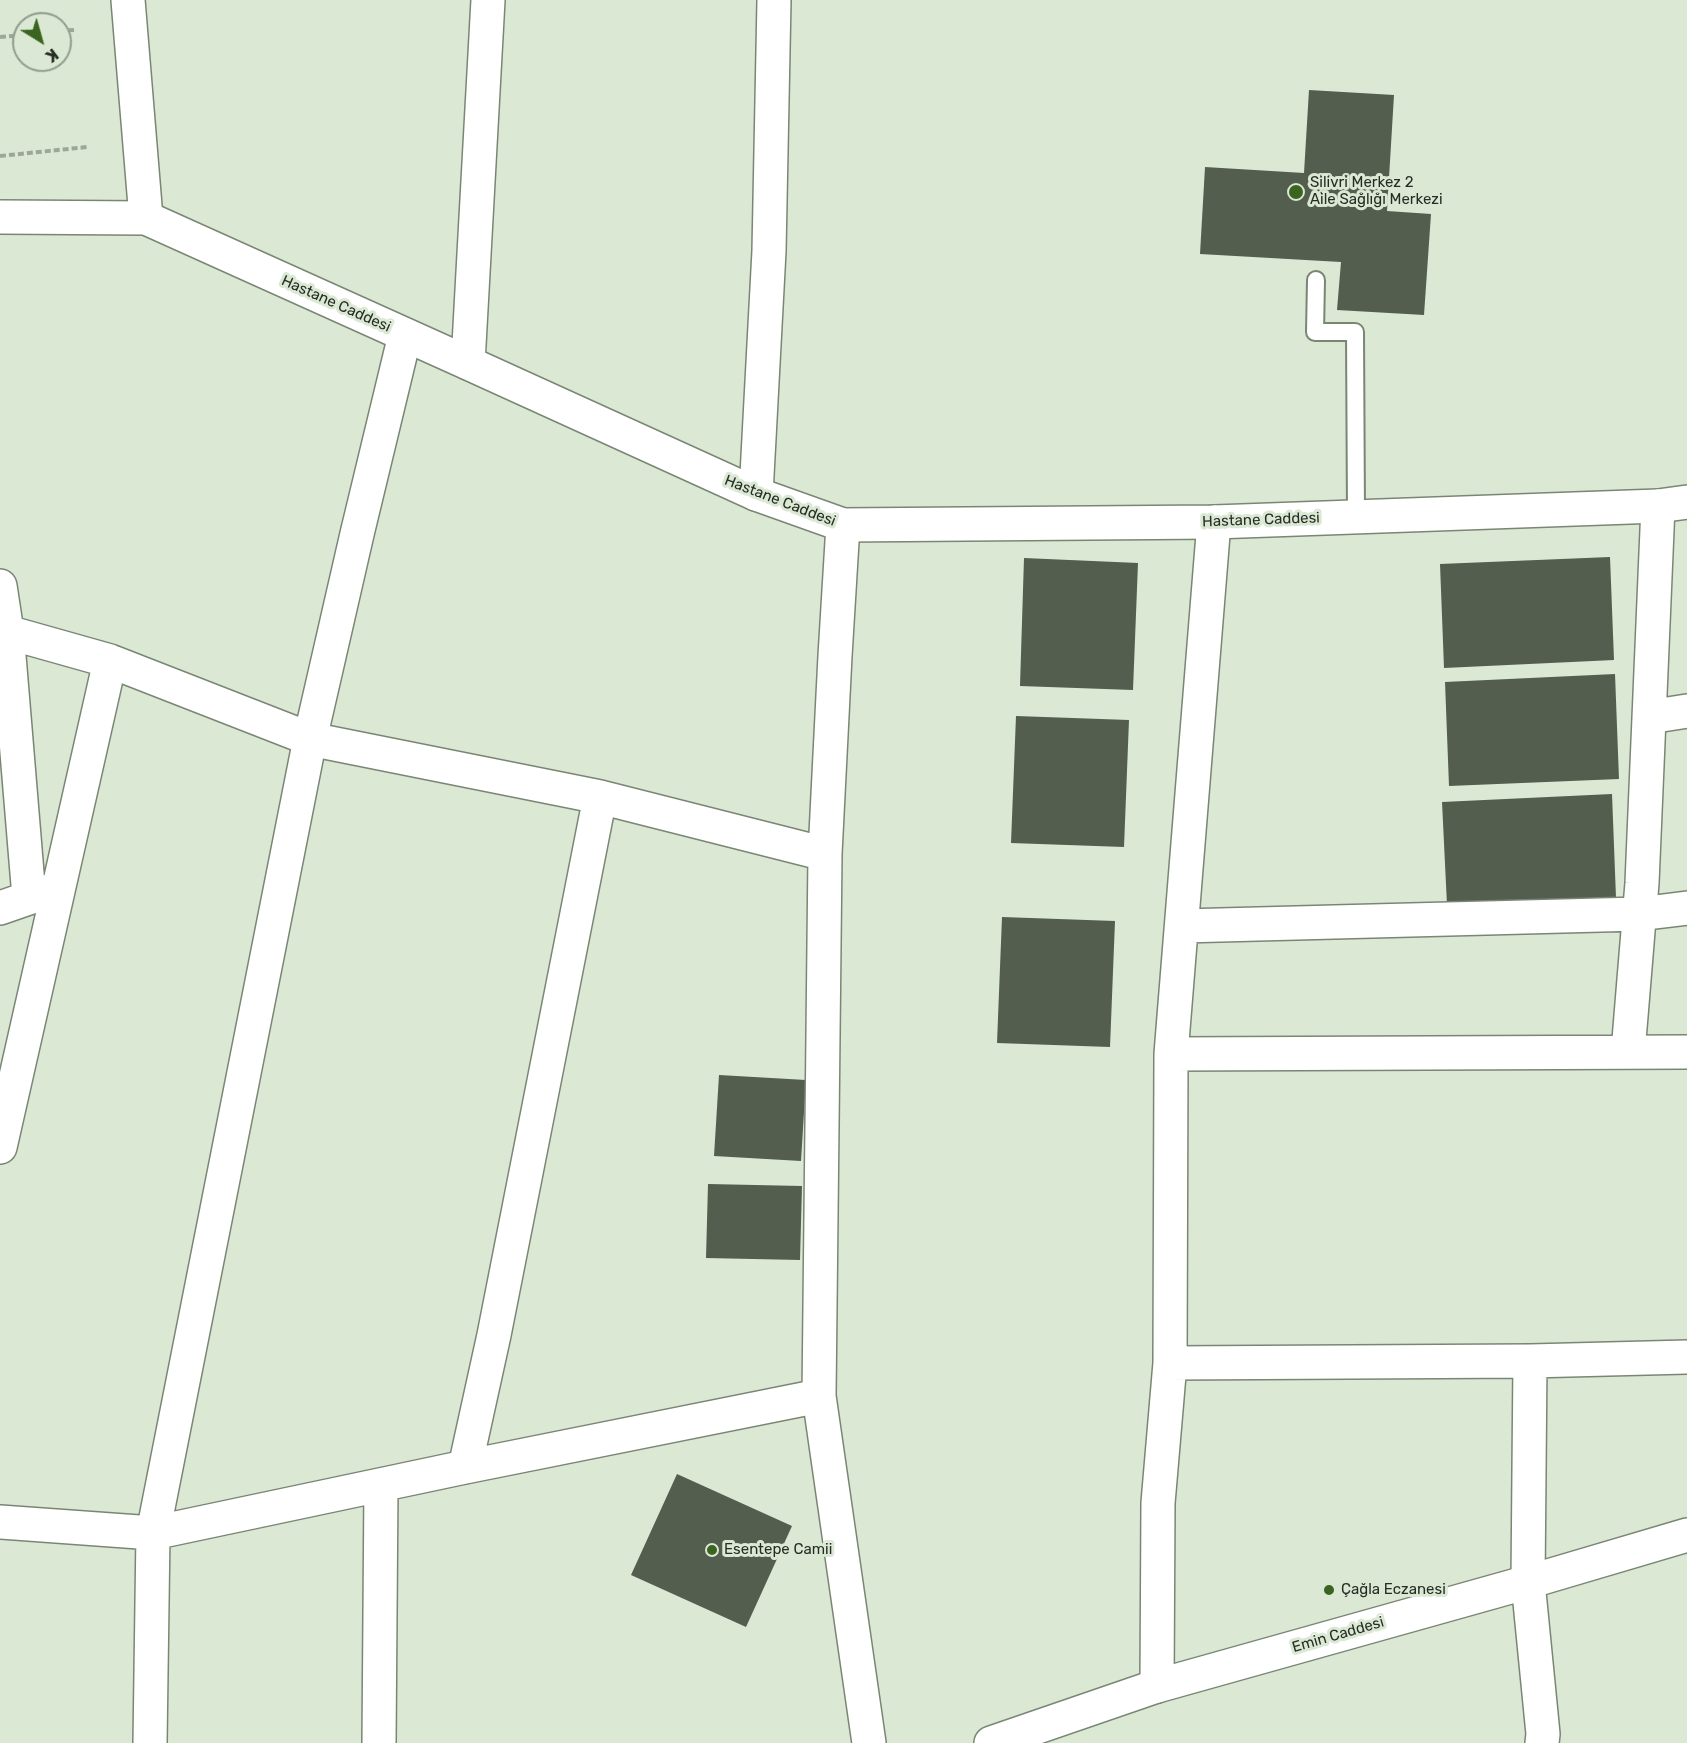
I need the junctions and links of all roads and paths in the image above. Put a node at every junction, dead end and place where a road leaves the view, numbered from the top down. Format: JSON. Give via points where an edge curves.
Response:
{"nodes":[{"id":1,"x":128,"y":0,"type":"edge"},
{"id":2,"x":488,"y":0,"type":"edge"},
{"id":3,"x":774,"y":0,"type":"edge"},
{"id":4,"x":72,"y":30,"type":"edge"},
{"id":5,"x":75,"y":30,"type":"dead end"},
{"id":6,"x":87,"y":147,"type":"dead end"},
{"id":7,"x":0,"y":156,"type":"edge"},
{"id":8,"x":0,"y":217,"type":"edge"},
{"id":9,"x":146,"y":218,"type":"junction"},
{"id":10,"x":1317,"y":280,"type":"dead end"},
{"id":11,"x":405,"y":335,"type":"junction"},
{"id":12,"x":468,"y":363,"type":"junction"},
{"id":13,"x":756,"y":494,"type":"junction"},
{"id":14,"x":1672,"y":504,"type":"edge"},
{"id":15,"x":1356,"y":516,"type":"junction"},
{"id":16,"x":1214,"y":522,"type":"junction"},
{"id":17,"x":843,"y":525,"type":"junction"},
{"id":18,"x":0,"y":586,"type":"edge"},
{"id":19,"x":7,"y":632,"type":"junction"},
{"id":20,"x":110,"y":661,"type":"junction"},
{"id":21,"x":1687,"y":711,"type":"edge"},
{"id":22,"x":1649,"y":717,"type":"junction"},
{"id":23,"x":310,"y":739,"type":"junction"},
{"id":24,"x":600,"y":797,"type":"junction"},
{"id":25,"x":825,"y":854,"type":"junction"},
{"id":26,"x":29,"y":897,"type":"edge"},
{"id":27,"x":1687,"y":908,"type":"edge"},
{"id":28,"x":1639,"y":914,"type":"junction"},
{"id":29,"x":1182,"y":926,"type":"junction"},
{"id":30,"x":1628,"y":1052,"type":"junction"},
{"id":31,"x":1687,"y":1052,"type":"edge"},
{"id":32,"x":1171,"y":1054,"type":"junction"},
{"id":33,"x":0,"y":1148,"type":"edge"},
{"id":34,"x":1687,"y":1357,"type":"edge"},
{"id":35,"x":1530,"y":1361,"type":"junction"},
{"id":36,"x":1170,"y":1363,"type":"junction"},
{"id":37,"x":819,"y":1396,"type":"junction"},
{"id":38,"x":465,"y":1467,"type":"junction"},
{"id":39,"x":381,"y":1485,"type":"junction"},
{"id":40,"x":0,"y":1522,"type":"edge"},
{"id":41,"x":153,"y":1533,"type":"junction"},
{"id":42,"x":1687,"y":1535,"type":"edge"},
{"id":43,"x":1528,"y":1582,"type":"junction"},
{"id":44,"x":1157,"y":1686,"type":"junction"},
{"id":45,"x":150,"y":1743,"type":"edge"},
{"id":46,"x":379,"y":1743,"type":"edge"},
{"id":47,"x":868,"y":1743,"type":"edge"},
{"id":48,"x":992,"y":1743,"type":"edge"},
{"id":49,"x":1542,"y":1743,"type":"edge"}],
"edges":[{"from":1,"to":9,"type":"street"},
{"from":2,"to":12,"type":"street"},
{"from":3,"to":13,"type":"street","via":[[769,251]]},
{"from":4,"to":5,"type":"path"},
{"from":6,"to":7,"type":"path"},
{"from":8,"to":9,"type":"street","name":"Hastane Caddesi"},
{"from":9,"to":11,"type":"street","name":"Hastane Caddesi"},
{"from":10,"to":15,"type":"lane","via":[[1315,332],[1355,332]]},
{"from":11,"to":12,"type":"street","name":"Hastane Caddesi"},
{"from":11,"to":23,"type":"street"},
{"from":12,"to":13,"type":"street","name":"Hastane Caddesi"},
{"from":13,"to":17,"type":"street","name":"Hastane Caddesi"},
{"from":14,"to":15,"type":"street","name":"Hastane Caddesi"},
{"from":14,"to":22,"type":"street"},
{"from":15,"to":16,"type":"street","name":"Hastane Caddesi"},
{"from":16,"to":17,"type":"street","name":"Hastane Caddesi"},
{"from":16,"to":29,"type":"street"},
{"from":17,"to":25,"type":"street"},
{"from":18,"to":19,"type":"street"},
{"from":19,"to":20,"type":"street"},
{"from":19,"to":26,"type":"street"},
{"from":20,"to":23,"type":"street"},
{"from":20,"to":26,"type":"street"},
{"from":21,"to":22,"type":"street"},
{"from":22,"to":28,"type":"street"},
{"from":23,"to":24,"type":"street"},
{"from":23,"to":41,"type":"street"},
{"from":24,"to":25,"type":"street"},
{"from":24,"to":38,"type":"street"},
{"from":25,"to":37,"type":"street"},
{"from":26,"to":33,"type":"street"},
{"from":27,"to":28,"type":"street"},
{"from":28,"to":29,"type":"street"},
{"from":28,"to":30,"type":"street"},
{"from":29,"to":32,"type":"street"},
{"from":30,"to":31,"type":"street"},
{"from":30,"to":32,"type":"street"},
{"from":32,"to":36,"type":"street"},
{"from":34,"to":35,"type":"street"},
{"from":35,"to":36,"type":"street"},
{"from":35,"to":43,"type":"street"},
{"from":36,"to":44,"type":"street","via":[[1158,1503]]},
{"from":37,"to":38,"type":"street"},
{"from":37,"to":47,"type":"street"},
{"from":38,"to":39,"type":"street"},
{"from":39,"to":41,"type":"street"},
{"from":39,"to":46,"type":"street"},
{"from":40,"to":41,"type":"street"},
{"from":41,"to":45,"type":"street"},
{"from":42,"to":43,"type":"street","name":"Emin Caddesi"},
{"from":43,"to":44,"type":"street","name":"Emin Caddesi"},
{"from":43,"to":49,"type":"street"},
{"from":44,"to":48,"type":"street","name":"Emin Caddesi"}]}
